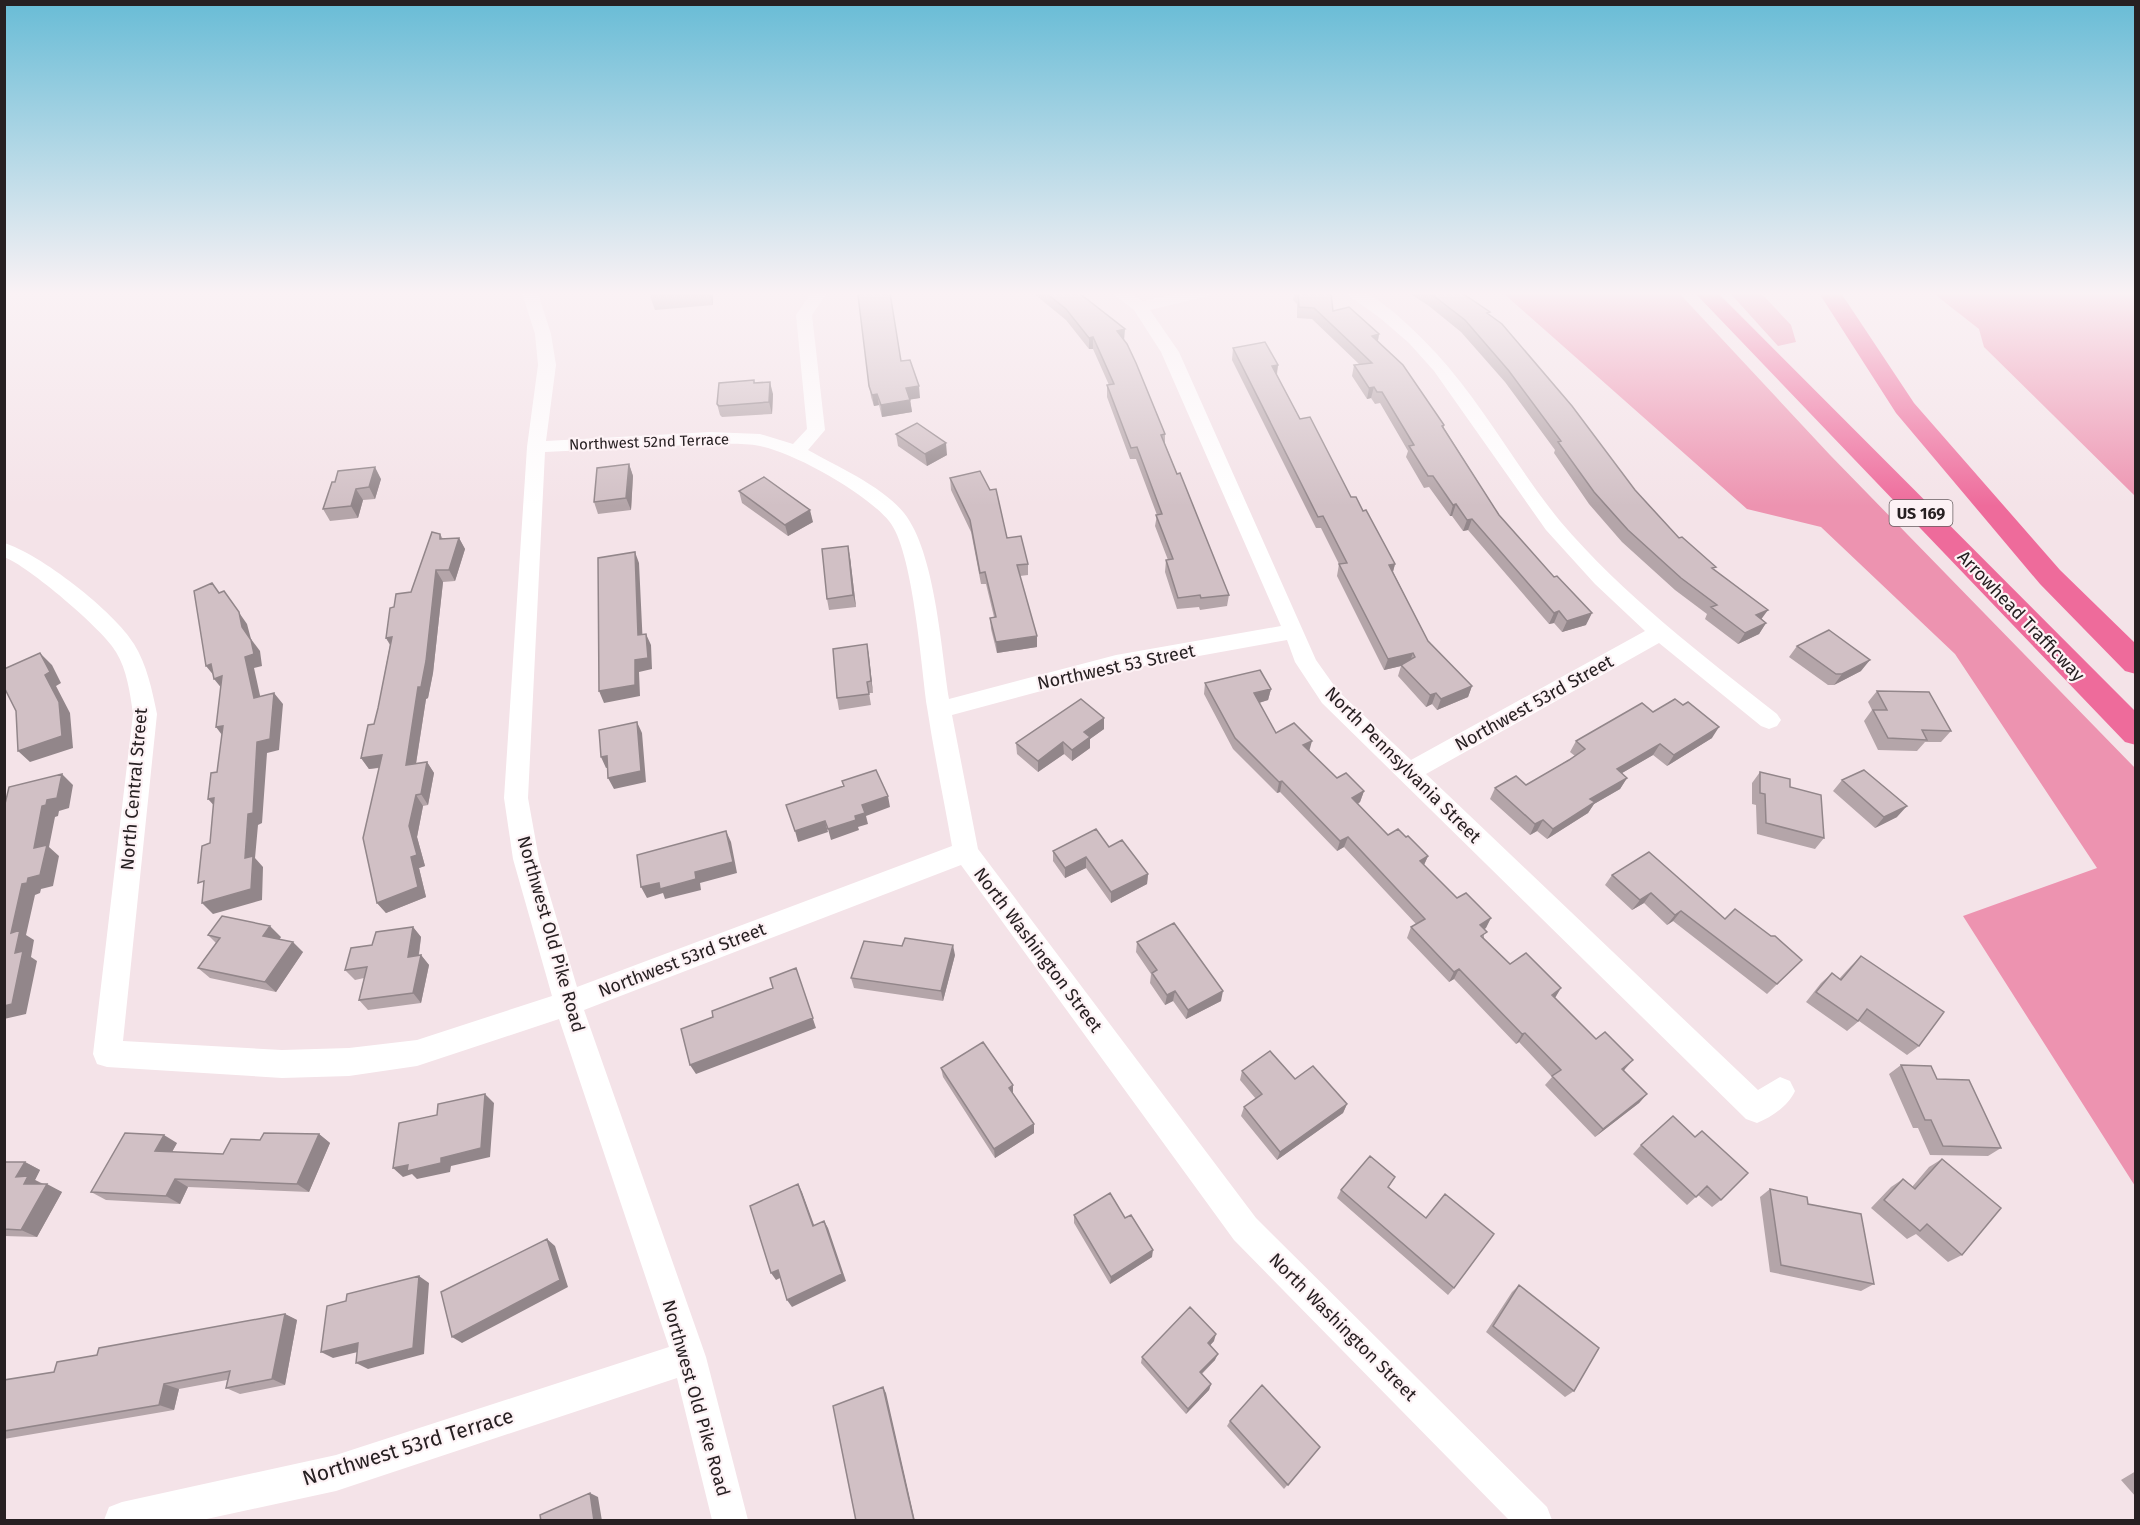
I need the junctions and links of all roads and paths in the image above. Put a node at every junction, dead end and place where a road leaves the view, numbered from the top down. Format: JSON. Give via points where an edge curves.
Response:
{"nodes":[{"id":1,"x":547,"y":364,"type":"edge"},
{"id":2,"x":809,"y":364,"type":"edge"},
{"id":3,"x":1175,"y":364,"type":"edge"},
{"id":4,"x":1439,"y":364,"type":"edge"},
{"id":5,"x":1776,"y":364,"type":"edge"},
{"id":6,"x":1876,"y":364,"type":"edge"},
{"id":7,"x":536,"y":447,"type":"junction"},
{"id":8,"x":797,"y":451,"type":"junction"},
{"id":9,"x":4,"y":550,"type":"edge"},
{"id":10,"x":1294,"y":631,"type":"junction"},
{"id":11,"x":1659,"y":633,"type":"junction"},
{"id":12,"x":2136,"y":663,"type":"edge"},
{"id":13,"x":939,"y":710,"type":"junction"},
{"id":14,"x":1769,"y":720,"type":"dead end"},
{"id":15,"x":2136,"y":733,"type":"edge"},
{"id":16,"x":1408,"y":774,"type":"junction"},
{"id":17,"x":966,"y":852,"type":"junction"},
{"id":18,"x":568,"y":1003,"type":"junction"},
{"id":19,"x":107,"y":1054,"type":"joint"},
{"id":20,"x":1780,"y":1091,"type":"dead end"},
{"id":21,"x":689,"y":1357,"type":"junction"},
{"id":22,"x":122,"y":1521,"type":"edge"},
{"id":23,"x":730,"y":1521,"type":"edge"},
{"id":24,"x":1534,"y":1521,"type":"edge"}],
"edges":[{"from":1,"to":7,"type":"street","name":"Northwest Old Pike Road"},
{"from":2,"to":8,"type":"street","via":[[816,430]]},
{"from":3,"to":10,"type":"street","name":"North Pennsylvania Street"},
{"from":4,"to":11,"type":"street","via":[[1553,526]]},
{"from":5,"to":15,"type":"highway","name":"Arrowhead Trafficway","number":"US 169"},
{"from":6,"to":12,"type":"highway","number":"US 169","via":[[1905,408],[2050,577]]},
{"from":7,"to":8,"type":"street","name":"Northwest 52nd Terrace","via":[[710,438],[760,440]]},
{"from":7,"to":18,"type":"street","name":"Northwest Old Pike Road","via":[[516,798],[526,859]]},
{"from":8,"to":13,"type":"street","name":"North Washington Street","via":[[882,502],[906,532],[916,558]]},
{"from":9,"to":19,"type":"street","name":"North Central Street","via":[[16,554],[98,618],[124,645],[140,685],[145,714]]},
{"from":10,"to":13,"type":"street","name":"Northwest 53 Street","via":[[1116,663]]},
{"from":10,"to":16,"type":"street","name":"North Pennsylvania Street","via":[[1306,662],[1330,697]]},
{"from":11,"to":14,"type":"street"},
{"from":11,"to":16,"type":"street","name":"Northwest 53rd Street"},
{"from":13,"to":17,"type":"street","name":"North Washington Street"},
{"from":16,"to":20,"type":"street","name":"North Pennsylvania Street","via":[[1757,1109]]},
{"from":17,"to":18,"type":"street","name":"Northwest 53rd Street"},
{"from":17,"to":24,"type":"street","name":"North Washington Street","via":[[1245,1229]]},
{"from":18,"to":19,"type":"street","name":"Northwest 53rd Street","via":[[417,1053],[349,1062],[282,1064]]},
{"from":18,"to":21,"type":"street","name":"Northwest Old Pike Road"},
{"from":21,"to":22,"type":"street","name":"Northwest 53rd Terrace","via":[[336,1473]]},
{"from":21,"to":23,"type":"street","name":"Northwest Old Pike Road"}]}
